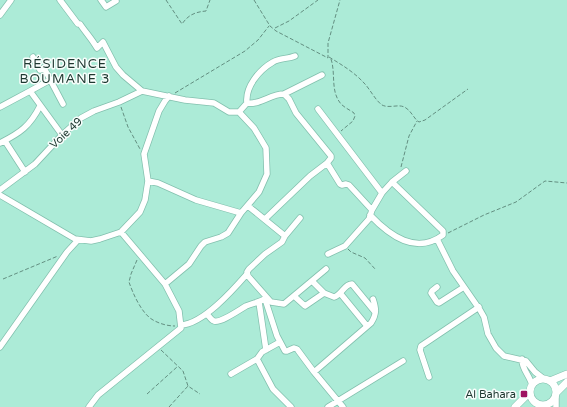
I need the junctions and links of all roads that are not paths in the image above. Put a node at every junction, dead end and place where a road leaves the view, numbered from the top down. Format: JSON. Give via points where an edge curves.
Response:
{"nodes":[{"id":1,"x":11,"y":0,"type":"edge"},
{"id":2,"x":60,"y":0,"type":"edge"},
{"id":3,"x":101,"y":0,"type":"edge"},
{"id":4,"x":116,"y":1,"type":"edge"},
{"id":5,"x":0,"y":15,"type":"edge"},
{"id":6,"x":295,"y":56,"type":"dead end"},
{"id":7,"x":33,"y":57,"type":"dead end"},
{"id":8,"x":322,"y":75,"type":"dead end"},
{"id":9,"x":50,"y":80,"type":"junction"},
{"id":10,"x":30,"y":91,"type":"junction"},
{"id":11,"x":142,"y":91,"type":"junction"},
{"id":12,"x":284,"y":94,"type":"junction"},
{"id":13,"x":169,"y":96,"type":"junction"},
{"id":14,"x":247,"y":103,"type":"junction"},
{"id":15,"x":63,"y":104,"type":"dead end"},
{"id":16,"x":40,"y":106,"type":"junction"},
{"id":17,"x":0,"y":108,"type":"edge"},
{"id":18,"x":318,"y":109,"type":"dead end"},
{"id":19,"x":239,"y":112,"type":"junction"},
{"id":20,"x":62,"y":135,"type":"junction"},
{"id":21,"x":3,"y":142,"type":"edge"},
{"id":22,"x":326,"y":163,"type":"junction"},
{"id":23,"x":406,"y":171,"type":"dead end"},
{"id":24,"x":25,"y":172,"type":"junction"},
{"id":25,"x":148,"y":181,"type":"junction"},
{"id":26,"x":392,"y":182,"type":"junction"},
{"id":27,"x":0,"y":190,"type":"edge"},
{"id":28,"x":382,"y":193,"type":"junction"},
{"id":29,"x":0,"y":195,"type":"edge"},
{"id":30,"x":248,"y":206,"type":"junction"},
{"id":31,"x":241,"y":213,"type":"junction"},
{"id":32,"x":371,"y":213,"type":"junction"},
{"id":33,"x":300,"y":218,"type":"dead end"},
{"id":34,"x":265,"y":219,"type":"junction"},
{"id":35,"x":121,"y":232,"type":"junction"},
{"id":36,"x":285,"y":236,"type":"junction"},
{"id":37,"x":437,"y":239,"type":"junction"},
{"id":38,"x":78,"y":240,"type":"junction"},
{"id":39,"x":328,"y":254,"type":"dead end"},
{"id":40,"x":326,"y":269,"type":"dead end"},
{"id":41,"x":248,"y":274,"type":"junction"},
{"id":42,"x":312,"y":281,"type":"junction"},
{"id":43,"x":165,"y":284,"type":"junction"},
{"id":44,"x":437,"y":287,"type":"dead end"},
{"id":45,"x":464,"y":287,"type":"junction"},
{"id":46,"x":324,"y":293,"type":"junction"},
{"id":47,"x":340,"y":293,"type":"junction"},
{"id":48,"x":294,"y":296,"type":"junction"},
{"id":49,"x":266,"y":299,"type":"junction"},
{"id":50,"x":372,"y":299,"type":"dead end"},
{"id":51,"x":259,"y":302,"type":"junction"},
{"id":52,"x":479,"y":307,"type":"junction"},
{"id":53,"x":376,"y":313,"type":"junction"},
{"id":54,"x":207,"y":314,"type":"junction"},
{"id":55,"x":181,"y":326,"type":"junction"},
{"id":56,"x":367,"y":326,"type":"junction"},
{"id":57,"x":280,"y":342,"type":"junction"},
{"id":58,"x":0,"y":347,"type":"edge"},
{"id":59,"x":266,"y":350,"type":"junction"},
{"id":60,"x":257,"y":359,"type":"junction"},
{"id":61,"x":522,"y":359,"type":"junction"},
{"id":62,"x":403,"y":361,"type":"dead end"},
{"id":63,"x":314,"y":372,"type":"junction"},
{"id":64,"x":232,"y":374,"type":"dead end"},
{"id":65,"x":567,"y":374,"type":"edge"},
{"id":66,"x":429,"y":377,"type":"dead end"},
{"id":67,"x":547,"y":380,"type":"junction"},
{"id":68,"x":567,"y":382,"type":"edge"},
{"id":69,"x":531,"y":388,"type":"junction"},
{"id":70,"x":556,"y":394,"type":"junction"},
{"id":71,"x":338,"y":401,"type":"junction"},
{"id":72,"x":539,"y":406,"type":"edge"},
{"id":73,"x":89,"y":407,"type":"edge"},
{"id":74,"x":291,"y":407,"type":"edge"},
{"id":75,"x":328,"y":407,"type":"edge"},
{"id":76,"x":343,"y":407,"type":"edge"},
{"id":77,"x":514,"y":407,"type":"edge"},
{"id":78,"x":556,"y":407,"type":"edge"}],
"edges":[{"from":1,"to":5,"type":"street"},
{"from":2,"to":11,"type":"street","via":[[97,48],[104,42],[116,67]]},
{"from":3,"to":4,"type":"street","via":[[106,7]]},
{"from":6,"to":14,"type":"street","via":[[273,62],[258,75],[250,87]]},
{"from":7,"to":9,"type":"street","via":[[40,70],[44,68]]},
{"from":8,"to":12,"type":"street"},
{"from":9,"to":10,"type":"street"},
{"from":9,"to":15,"type":"street"},
{"from":10,"to":16,"type":"street"},
{"from":10,"to":17,"type":"street"},
{"from":11,"to":13,"type":"street"},
{"from":11,"to":20,"type":"street","name":"Voie 49","via":[[86,114]]},
{"from":12,"to":14,"type":"street"},
{"from":12,"to":22,"type":"street","via":[[331,156]]},
{"from":13,"to":19,"type":"street","via":[[214,103],[229,112]]},
{"from":13,"to":25,"type":"street","via":[[159,111],[144,154]]},
{"from":14,"to":19,"type":"street"},
{"from":16,"to":20,"type":"street"},
{"from":16,"to":21,"type":"street","via":[[30,124]]},
{"from":18,"to":28,"type":"street"},
{"from":19,"to":30,"type":"street","via":[[254,128],[266,148],[267,174],[259,192]]},
{"from":20,"to":24,"type":"street","name":"Voie 49"},
{"from":21,"to":24,"type":"street"},
{"from":22,"to":32,"type":"street","via":[[340,184],[349,185]]},
{"from":22,"to":34,"type":"street"},
{"from":23,"to":26,"type":"street"},
{"from":24,"to":27,"type":"street","name":"Voie 49"},
{"from":25,"to":31,"type":"street","via":[[196,200]]},
{"from":25,"to":35,"type":"street","via":[[142,208]]},
{"from":26,"to":28,"type":"street"},
{"from":26,"to":37,"type":"street","via":[[443,231],[443,235]]},
{"from":28,"to":32,"type":"street"},
{"from":29,"to":38,"type":"street"},
{"from":30,"to":31,"type":"street"},
{"from":30,"to":34,"type":"street"},
{"from":31,"to":43,"type":"street","via":[[228,233],[205,242],[189,264]]},
{"from":32,"to":37,"type":"street","via":[[388,232],[405,242],[424,243]]},
{"from":32,"to":39,"type":"street","via":[[369,219],[345,246]]},
{"from":33,"to":36,"type":"street"},
{"from":34,"to":36,"type":"street"},
{"from":35,"to":38,"type":"street","via":[[91,241]]},
{"from":35,"to":43,"type":"street"},
{"from":36,"to":41,"type":"street","via":[[282,242],[249,269]]},
{"from":37,"to":45,"type":"street"},
{"from":38,"to":58,"type":"street"},
{"from":40,"to":42,"type":"street"},
{"from":41,"to":49,"type":"street"},
{"from":41,"to":54,"type":"street"},
{"from":42,"to":46,"type":"street"},
{"from":42,"to":48,"type":"street"},
{"from":43,"to":55,"type":"street","via":[[178,310]]},
{"from":44,"to":45,"type":"street","via":[[431,293],[439,303]]},
{"from":45,"to":52,"type":"street"},
{"from":46,"to":47,"type":"street","via":[[334,297]]},
{"from":46,"to":48,"type":"street","via":[[305,306]]},
{"from":47,"to":53,"type":"street","via":[[348,285],[354,285]]},
{"from":47,"to":56,"type":"street"},
{"from":48,"to":49,"type":"street","via":[[284,304]]},
{"from":49,"to":51,"type":"street"},
{"from":49,"to":57,"type":"street"},
{"from":50,"to":53,"type":"street"},
{"from":51,"to":54,"type":"street","via":[[217,321],[212,320]]},
{"from":51,"to":59,"type":"street"},
{"from":52,"to":61,"type":"street","via":[[488,334],[496,348],[504,356]]},
{"from":52,"to":66,"type":"street","via":[[421,346]]},
{"from":53,"to":56,"type":"street"},
{"from":54,"to":55,"type":"street"},
{"from":55,"to":73,"type":"street","via":[[98,395]]},
{"from":56,"to":63,"type":"street"},
{"from":57,"to":59,"type":"street"},
{"from":57,"to":63,"type":"street","via":[[285,351],[297,349]]},
{"from":59,"to":60,"type":"street"},
{"from":60,"to":64,"type":"street"},
{"from":60,"to":74,"type":"street","via":[[273,389]]},
{"from":61,"to":67,"type":"street"},
{"from":61,"to":69,"type":"street"},
{"from":62,"to":71,"type":"street"},
{"from":63,"to":71,"type":"street"},
{"from":65,"to":67,"type":"main road"},
{"from":67,"to":69,"type":"main road","via":[[537,380]]},
{"from":67,"to":70,"type":"main road","via":[[554,384]]},
{"from":68,"to":70,"type":"main road"},
{"from":69,"to":72,"type":"main road","via":[[532,400]]},
{"from":69,"to":77,"type":"main road"},
{"from":70,"to":72,"type":"main road","via":[[551,404]]},
{"from":70,"to":78,"type":"street"},
{"from":71,"to":75,"type":"street"},
{"from":71,"to":76,"type":"street"}]}
